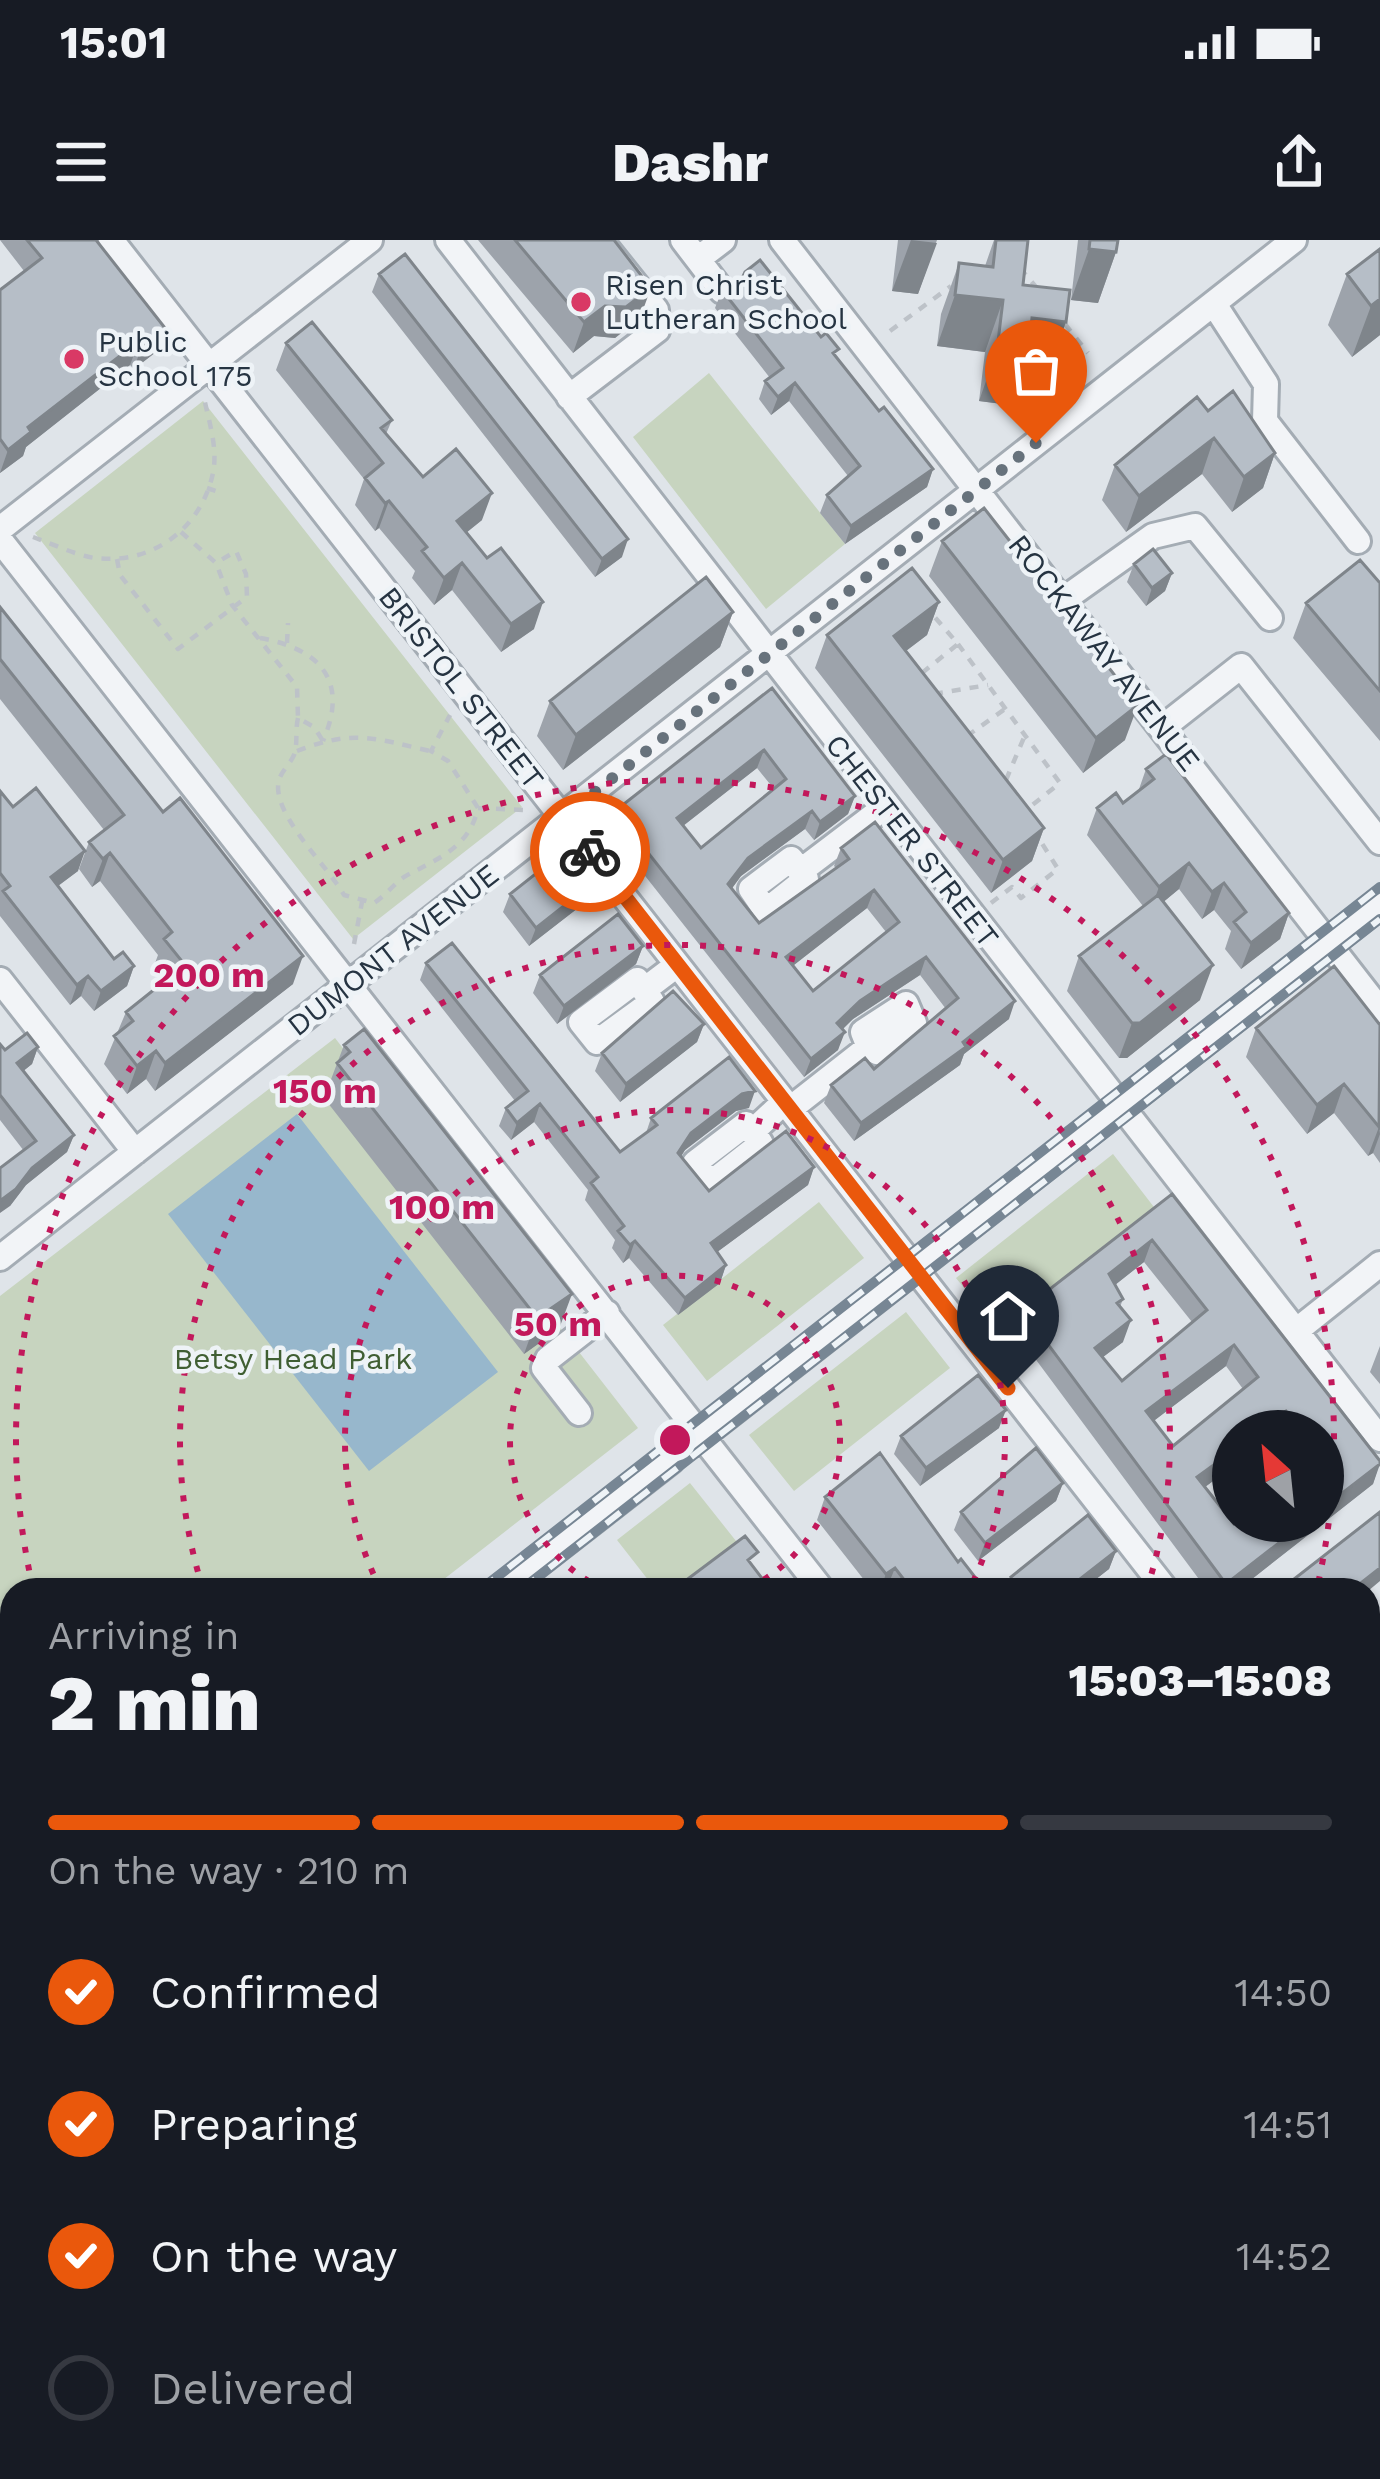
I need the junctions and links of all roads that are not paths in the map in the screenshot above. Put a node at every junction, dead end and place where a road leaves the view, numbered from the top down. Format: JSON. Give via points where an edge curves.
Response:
{"nodes":[{"id":1,"x":111,"y":240,"type":"edge"},
{"id":2,"x":370,"y":240,"type":"edge"},
{"id":3,"x":448,"y":240,"type":"edge"},
{"id":4,"x":600,"y":240,"type":"edge"},
{"id":5,"x":723,"y":240,"type":"edge"},
{"id":6,"x":782,"y":240,"type":"edge"},
{"id":7,"x":1294,"y":240,"type":"edge"},
{"id":8,"x":691,"y":250,"type":"edge"},
{"id":9,"x":722,"y":291,"type":"edge"},
{"id":10,"x":1214,"y":304,"type":"junction"},
{"id":11,"x":209,"y":366,"type":"junction"},
{"id":12,"x":569,"y":398,"type":"junction"},
{"id":13,"x":978,"y":490,"type":"junction"},
{"id":14,"x":0,"y":529,"type":"edge"},
{"id":15,"x":0,"y":540,"type":"edge"},
{"id":16,"x":1358,"y":541,"type":"dead end"},
{"id":17,"x":1064,"y":600,"type":"junction"},
{"id":18,"x":1270,"y":618,"type":"dead end"},
{"id":19,"x":769,"y":656,"type":"junction"},
{"id":20,"x":1162,"y":728,"type":"junction"},
{"id":21,"x":885,"y":807,"type":"junction"},
{"id":22,"x":562,"y":818,"type":"junction"},
{"id":23,"x":1380,"y":842,"type":"edge"},
{"id":24,"x":802,"y":870,"type":"dead end"},
{"id":25,"x":1380,"y":907,"type":"edge"},
{"id":26,"x":1330,"y":944,"type":"junction"},
{"id":27,"x":677,"y":965,"type":"junction"},
{"id":28,"x":0,"y":980,"type":"edge"},
{"id":29,"x":348,"y":985,"type":"junction"},
{"id":30,"x":644,"y":990,"type":"dead end"},
{"id":31,"x":1380,"y":1010,"type":"edge"},
{"id":32,"x":869,"y":1047,"type":"dead end"},
{"id":33,"x":787,"y":1105,"type":"junction"},
{"id":34,"x":1120,"y":1109,"type":"junction"},
{"id":35,"x":753,"y":1131,"type":"dead end"},
{"id":36,"x":135,"y":1152,"type":"junction"},
{"id":37,"x":0,"y":1258,"type":"edge"},
{"id":38,"x":1380,"y":1264,"type":"edge"},
{"id":39,"x":914,"y":1269,"type":"junction"},
{"id":40,"x":607,"y":1313,"type":"junction"},
{"id":41,"x":1296,"y":1330,"type":"junction"},
{"id":42,"x":579,"y":1413,"type":"dead end"},
{"id":43,"x":1380,"y":1439,"type":"edge"},
{"id":44,"x":687,"y":1448,"type":"junction"},
{"id":45,"x":520,"y":1578,"type":"edge"},
{"id":46,"x":811,"y":1578,"type":"edge"},
{"id":47,"x":1157,"y":1578,"type":"edge"}],
"edges":[{"from":1,"to":11,"type":"street","name":"BRISTOL STREET"},
{"from":2,"to":11,"type":"street"},
{"from":3,"to":12,"type":"street","name":"CHESTER STREET"},
{"from":4,"to":12,"type":"street","via":[[656,310],[657,330]]},
{"from":5,"to":8,"type":"street"},
{"from":6,"to":13,"type":"street","name":"ROCKAWAY AVENUE"},
{"from":7,"to":10,"type":"street","name":"DUMONT AVENUE"},
{"from":8,"to":9,"type":"street"},
{"from":10,"to":13,"type":"street","name":"DUMONT AVENUE"},
{"from":10,"to":16,"type":"street","via":[[1266,384],[1264,421]]},
{"from":11,"to":14,"type":"street"},
{"from":11,"to":22,"type":"street","name":"BRISTOL STREET"},
{"from":12,"to":19,"type":"street","name":"CHESTER STREET"},
{"from":13,"to":17,"type":"street","name":"ROCKAWAY AVENUE"},
{"from":13,"to":19,"type":"street","name":"DUMONT AVENUE"},
{"from":15,"to":29,"type":"street"},
{"from":17,"to":18,"type":"street","via":[[1153,536],[1195,526]]},
{"from":17,"to":20,"type":"street","name":"ROCKAWAY AVENUE"},
{"from":19,"to":21,"type":"street","name":"CHESTER STREET"},
{"from":19,"to":22,"type":"street","name":"DUMONT AVENUE"},
{"from":20,"to":23,"type":"street","via":[[1240,666]]},
{"from":20,"to":26,"type":"street","name":"ROCKAWAY AVENUE"},
{"from":21,"to":24,"type":"street"},
{"from":21,"to":34,"type":"street","name":"CHESTER STREET"},
{"from":22,"to":27,"type":"street","name":"BRISTOL STREET"},
{"from":22,"to":29,"type":"street","name":"DUMONT AVENUE"},
{"from":25,"to":26,"type":"street"},
{"from":26,"to":31,"type":"street","name":"ROCKAWAY AVENUE"},
{"from":26,"to":34,"type":"street"},
{"from":27,"to":30,"type":"street"},
{"from":27,"to":33,"type":"street","name":"BRISTOL STREET"},
{"from":28,"to":36,"type":"street"},
{"from":29,"to":36,"type":"street","name":"DUMONT AVENUE"},
{"from":29,"to":40,"type":"street"},
{"from":32,"to":33,"type":"street"},
{"from":33,"to":35,"type":"street"},
{"from":33,"to":39,"type":"street","name":"BRISTOL STREET"},
{"from":34,"to":39,"type":"street"},
{"from":34,"to":41,"type":"street","name":"CHESTER STREET"},
{"from":36,"to":37,"type":"street","name":"DUMONT AVENUE"},
{"from":38,"to":41,"type":"street"},
{"from":39,"to":44,"type":"street"},
{"from":39,"to":47,"type":"street","name":"BRISTOL STREET"},
{"from":40,"to":42,"type":"street","via":[[544,1368]]},
{"from":40,"to":44,"type":"street"},
{"from":41,"to":43,"type":"street","name":"CHESTER STREET"},
{"from":44,"to":45,"type":"street"},
{"from":44,"to":46,"type":"street"}]}
